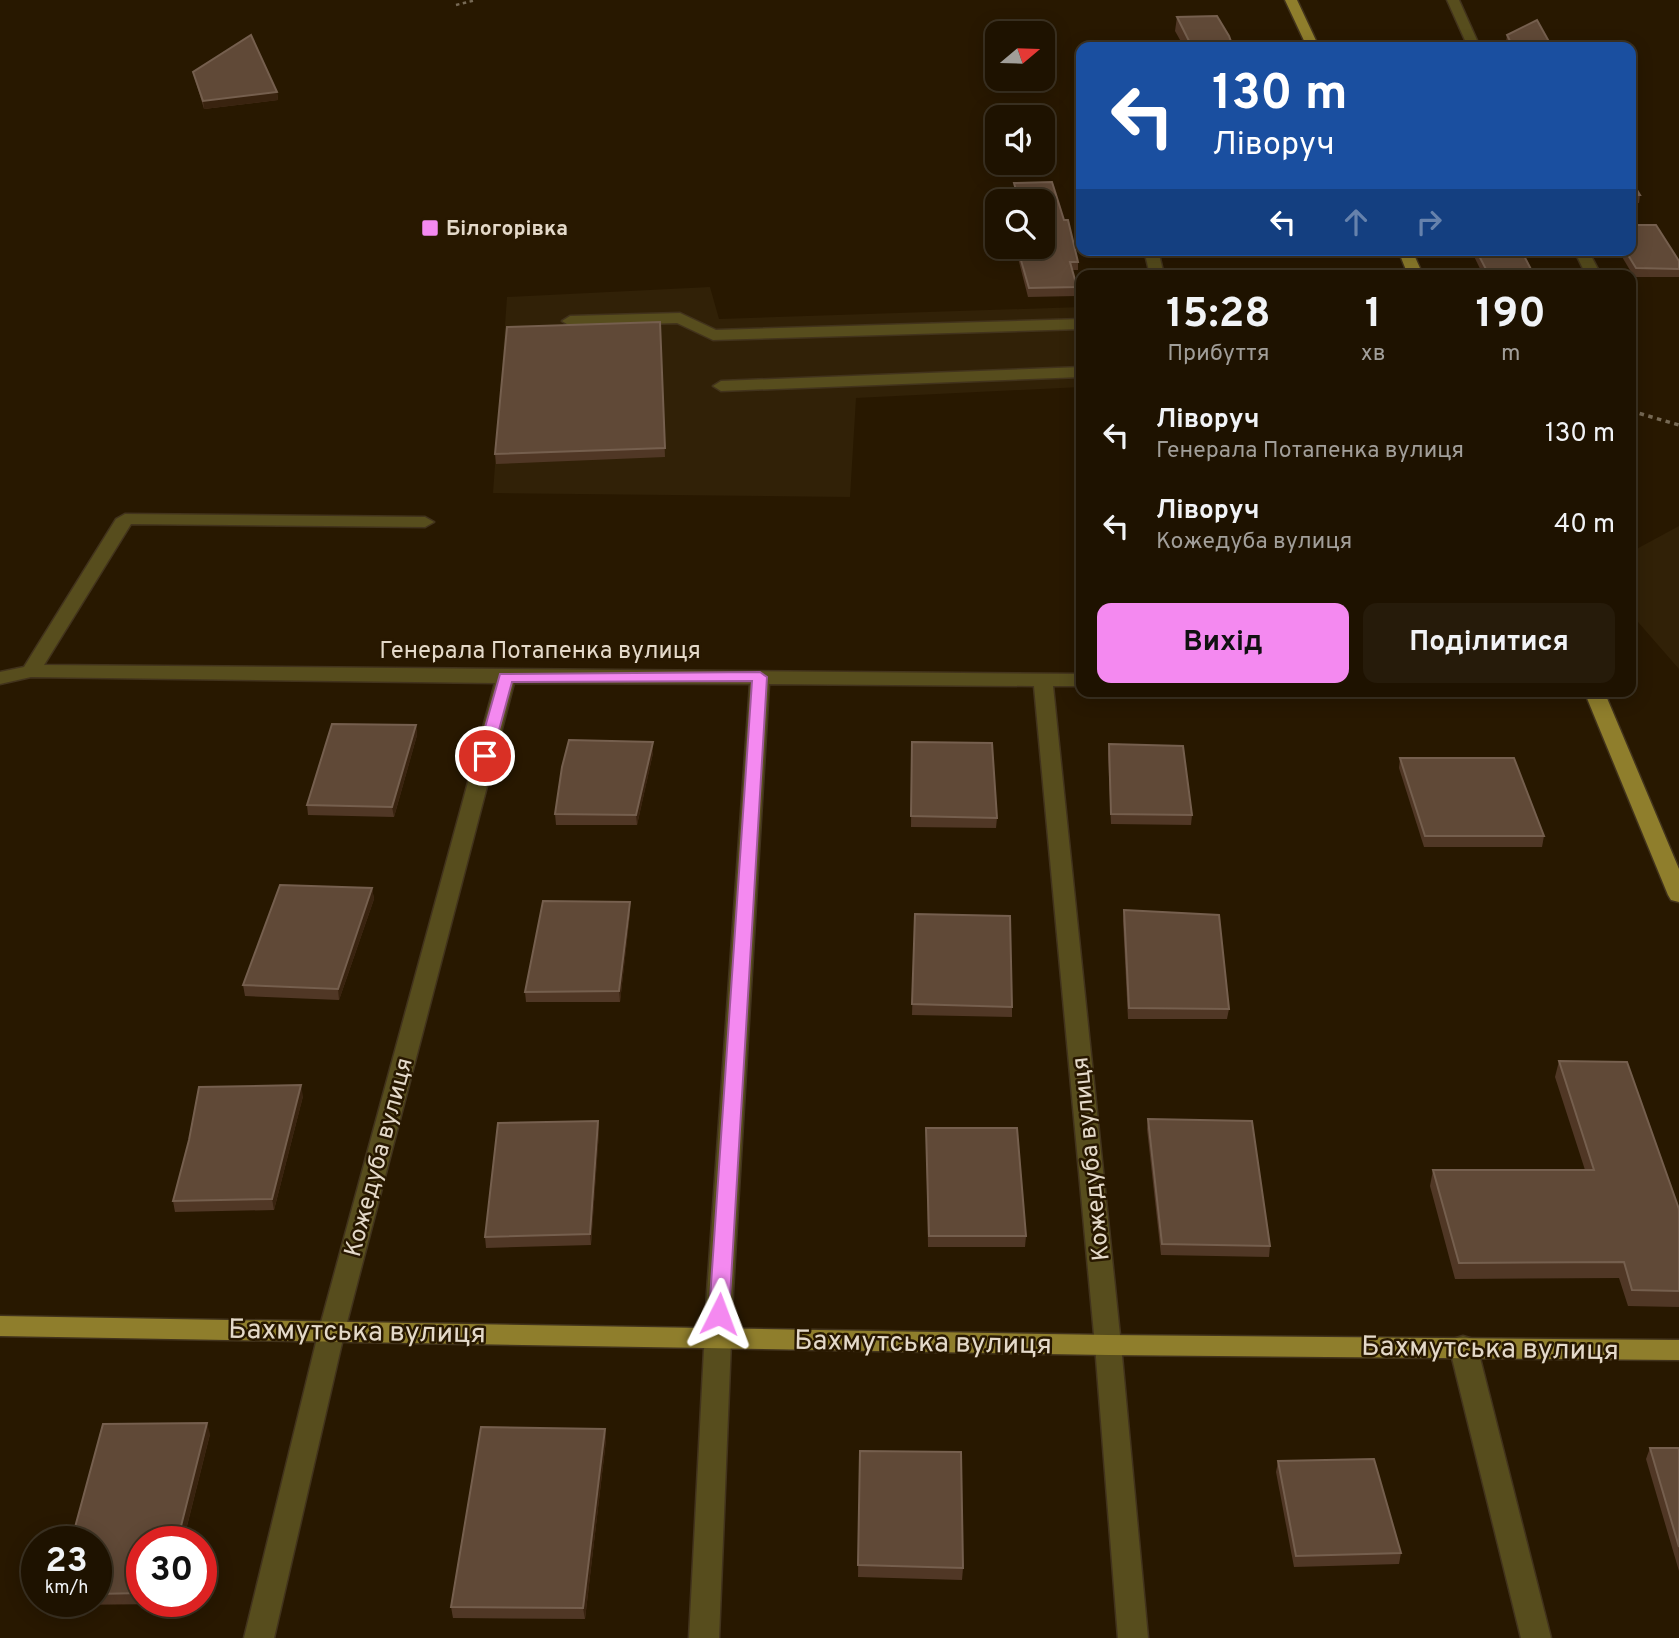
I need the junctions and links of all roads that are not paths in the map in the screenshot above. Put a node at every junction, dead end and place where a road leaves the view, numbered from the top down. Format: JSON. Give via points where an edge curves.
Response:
{"nodes":[{"id":1,"x":1291,"y":0,"type":"edge"},
{"id":2,"x":1453,"y":0,"type":"edge"},
{"id":3,"x":1311,"y":42,"type":"edge"},
{"id":4,"x":1472,"y":42,"type":"edge"},
{"id":5,"x":570,"y":321,"type":"dead end"},
{"id":6,"x":1076,"y":324,"type":"edge"},
{"id":7,"x":1076,"y":372,"type":"edge"},
{"id":8,"x":721,"y":386,"type":"dead end"},
{"id":9,"x":425,"y":522,"type":"dead end"},
{"id":10,"x":32,"y":671,"type":"junction"},
{"id":11,"x":506,"y":677,"type":"junction"},
{"id":12,"x":760,"y":677,"type":"junction"},
{"id":13,"x":0,"y":678,"type":"edge"},
{"id":14,"x":1043,"y":679,"type":"junction"},
{"id":15,"x":1076,"y":680,"type":"edge"},
{"id":16,"x":1597,"y":697,"type":"edge"},
{"id":17,"x":1674,"y":873,"type":"edge"},
{"id":18,"x":1679,"y":895,"type":"edge"},
{"id":19,"x":0,"y":1326,"type":"edge"},
{"id":20,"x":332,"y":1329,"type":"junction"},
{"id":21,"x":718,"y":1336,"type":"junction"},
{"id":22,"x":1108,"y":1345,"type":"junction"},
{"id":23,"x":1464,"y":1346,"type":"junction"},
{"id":24,"x":1679,"y":1349,"type":"edge"},
{"id":25,"x":259,"y":1638,"type":"edge"},
{"id":26,"x":704,"y":1638,"type":"edge"},
{"id":27,"x":1133,"y":1638,"type":"edge"},
{"id":28,"x":1536,"y":1638,"type":"edge"}],
"edges":[{"from":1,"to":3,"type":"main road"},
{"from":2,"to":4,"type":"street"},
{"from":5,"to":6,"type":"street","via":[[680,318],[713,335]]},
{"from":7,"to":8,"type":"street"},
{"from":9,"to":10,"type":"street","via":[[125,519]]},
{"from":10,"to":11,"type":"street","name":"Генерала Потапенка вулиця"},
{"from":10,"to":13,"type":"street","name":"Генерала Потапенка вулиця"},
{"from":11,"to":12,"type":"street","name":"Генерала Потапенка вулиця"},
{"from":11,"to":20,"type":"street","name":"Кожедуба вулиця"},
{"from":12,"to":14,"type":"street","name":"Генерала Потапенка вулиця"},
{"from":12,"to":21,"type":"street"},
{"from":14,"to":15,"type":"street","name":"Генерала Потапенка вулиця"},
{"from":14,"to":22,"type":"street","name":"Кожедуба вулиця"},
{"from":16,"to":17,"type":"main road"},
{"from":17,"to":18,"type":"main road"},
{"from":19,"to":20,"type":"main road","name":"Бахмутська вулиця"},
{"from":20,"to":21,"type":"main road","name":"Бахмутська вулиця"},
{"from":20,"to":25,"type":"street","name":"Кожедуба вулиця"},
{"from":21,"to":22,"type":"main road","name":"Бахмутська вулиця"},
{"from":21,"to":26,"type":"street"},
{"from":22,"to":23,"type":"main road","name":"Бахмутська вулиця"},
{"from":22,"to":27,"type":"street","name":"Кожедуба вулиця"},
{"from":23,"to":24,"type":"main road","name":"Бахмутська вулиця"},
{"from":23,"to":28,"type":"street"}]}
